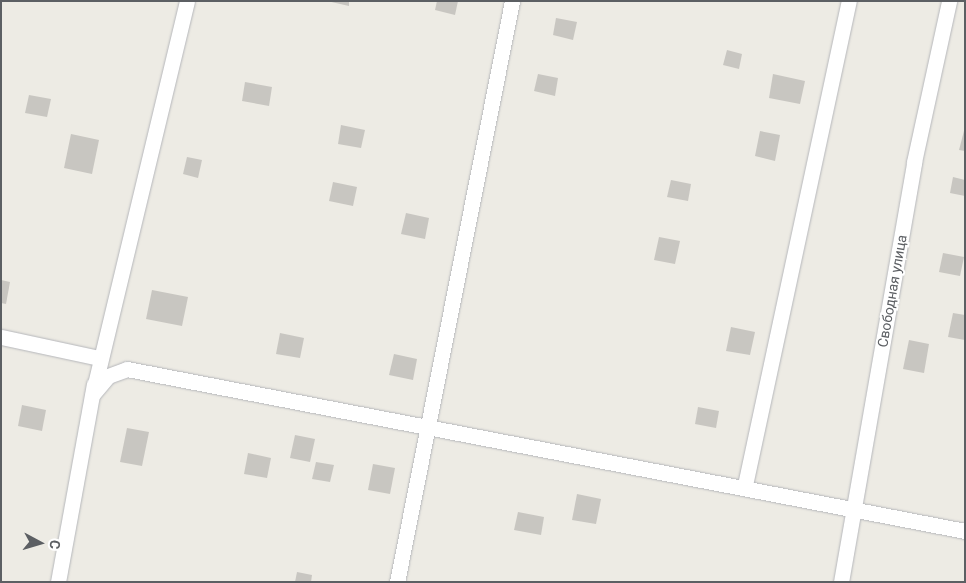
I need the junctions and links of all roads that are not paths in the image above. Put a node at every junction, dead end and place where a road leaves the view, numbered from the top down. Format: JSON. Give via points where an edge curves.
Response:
{"nodes":[{"id":1,"x":188,"y":1,"type":"edge"},
{"id":2,"x":512,"y":1,"type":"edge"},
{"id":3,"x":849,"y":1,"type":"edge"},
{"id":4,"x":949,"y":1,"type":"edge"},
{"id":5,"x":1,"y":337,"type":"edge"},
{"id":6,"x":99,"y":358,"type":"junction"},
{"id":7,"x":93,"y":394,"type":"junction"},
{"id":8,"x":427,"y":424,"type":"junction"},
{"id":9,"x":745,"y":485,"type":"junction"},
{"id":10,"x":855,"y":507,"type":"junction"},
{"id":11,"x":965,"y":531,"type":"edge"},
{"id":12,"x":58,"y":582,"type":"edge"},
{"id":13,"x":397,"y":582,"type":"edge"},
{"id":14,"x":841,"y":582,"type":"edge"}],
"edges":[{"from":1,"to":6,"type":"street"},
{"from":2,"to":8,"type":"street"},
{"from":3,"to":9,"type":"street"},
{"from":4,"to":10,"type":"street","name":"Свободная улица","via":[[914,162]]},
{"from":5,"to":6,"type":"street"},
{"from":6,"to":7,"type":"street"},
{"from":7,"to":8,"type":"street","via":[[108,376],[127,369]]},
{"from":7,"to":12,"type":"street"},
{"from":8,"to":9,"type":"street"},
{"from":8,"to":13,"type":"street"},
{"from":9,"to":10,"type":"street"},
{"from":10,"to":11,"type":"street"},
{"from":10,"to":14,"type":"street","name":"Свободная улица"}]}
